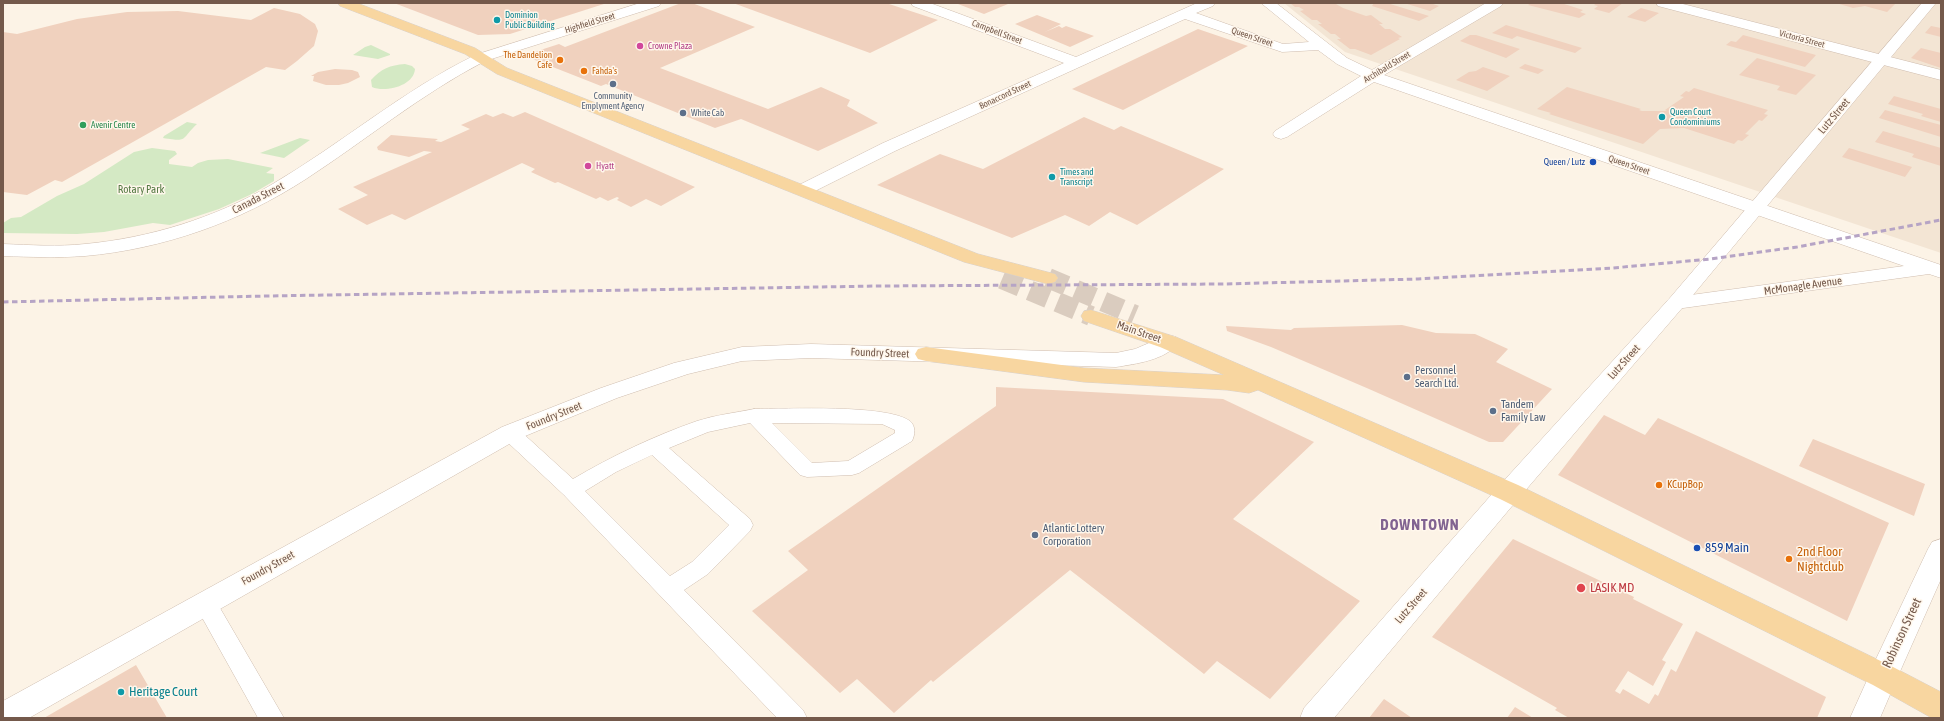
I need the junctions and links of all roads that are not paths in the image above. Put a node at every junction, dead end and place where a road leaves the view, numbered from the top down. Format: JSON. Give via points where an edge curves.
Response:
{"nodes":[{"id":1,"x":345,"y":3,"type":"edge"},
{"id":2,"x":654,"y":3,"type":"edge"},
{"id":3,"x":1208,"y":3,"type":"edge"},
{"id":4,"x":1268,"y":3,"type":"edge"},
{"id":5,"x":1496,"y":3,"type":"edge"},
{"id":6,"x":1663,"y":3,"type":"edge"},
{"id":7,"x":1928,"y":3,"type":"edge"},
{"id":8,"x":929,"y":4,"type":"edge"},
{"id":9,"x":1185,"y":14,"type":"junction"},
{"id":10,"x":1322,"y":45,"type":"junction"},
{"id":11,"x":480,"y":58,"type":"junction"},
{"id":12,"x":1882,"y":60,"type":"junction"},
{"id":13,"x":1076,"y":62,"type":"junction"},
{"id":14,"x":1941,"y":75,"type":"edge"},
{"id":15,"x":1372,"y":76,"type":"junction"},
{"id":16,"x":1280,"y":134,"type":"dead end"},
{"id":17,"x":803,"y":190,"type":"junction"},
{"id":18,"x":1755,"y":208,"type":"junction"},
{"id":19,"x":3,"y":250,"type":"edge"},
{"id":20,"x":970,"y":258,"type":"junction"},
{"id":21,"x":1935,"y":270,"type":"edge"},
{"id":22,"x":1002,"y":278,"type":"tunnel mouth"},
{"id":23,"x":1048,"y":278,"type":"tunnel mouth"},
{"id":24,"x":1676,"y":303,"type":"junction"},
{"id":25,"x":1134,"y":314,"type":"tunnel mouth"},
{"id":26,"x":1091,"y":316,"type":"tunnel mouth"},
{"id":27,"x":1168,"y":342,"type":"junction"},
{"id":28,"x":926,"y":354,"type":"junction"},
{"id":29,"x":1300,"y":400,"type":"junction"},
{"id":30,"x":754,"y":416,"type":"junction"},
{"id":31,"x":510,"y":434,"type":"junction"},
{"id":32,"x":654,"y":446,"type":"junction"},
{"id":33,"x":571,"y":490,"type":"junction"},
{"id":34,"x":1509,"y":492,"type":"junction"},
{"id":35,"x":1941,"y":549,"type":"edge"},
{"id":36,"x":668,"y":589,"type":"junction"},
{"id":37,"x":205,"y":603,"type":"junction"},
{"id":38,"x":1883,"y":676,"type":"junction"},
{"id":39,"x":1941,"y":707,"type":"edge"},
{"id":40,"x":3,"y":717,"type":"edge"},
{"id":41,"x":271,"y":718,"type":"edge"},
{"id":42,"x":794,"y":718,"type":"edge"},
{"id":43,"x":1315,"y":718,"type":"edge"},
{"id":44,"x":1865,"y":718,"type":"edge"}],
"edges":[{"from":1,"to":11,"type":"main road","via":[[470,51]]},
{"from":2,"to":11,"type":"street","name":"Highfield Street"},
{"from":3,"to":9,"type":"street","name":"Bonaccord Street"},
{"from":4,"to":10,"type":"street","name":"Queen Street"},
{"from":5,"to":15,"type":"street","name":"Archibald Street"},
{"from":6,"to":12,"type":"street","name":"Victoria Street"},
{"from":7,"to":12,"type":"street","name":"Lutz Street"},
{"from":8,"to":13,"type":"street","name":"Campbell Street"},
{"from":9,"to":10,"type":"street","name":"Queen Street","via":[[1282,48]]},
{"from":9,"to":13,"type":"street","name":"Bonaccord Street"},
{"from":10,"to":15,"type":"street","name":"Queen Street","via":[[1342,61]]},
{"from":11,"to":17,"type":"main road","via":[[502,71]]},
{"from":11,"to":19,"type":"street","name":"Canada Street","via":[[447,74],[262,199],[231,213],[138,241],[84,250]]},
{"from":12,"to":14,"type":"street","name":"Victoria Street"},
{"from":12,"to":18,"type":"street","name":"Lutz Street"},
{"from":13,"to":17,"type":"street","name":"Bonaccord Street"},
{"from":15,"to":16,"type":"street","name":"Archibald Street"},
{"from":15,"to":18,"type":"street","name":"Queen Street"},
{"from":17,"to":20,"type":"main road"},
{"from":18,"to":21,"type":"street","name":"Queen Street"},
{"from":18,"to":24,"type":"street","name":"Lutz Street"},
{"from":20,"to":22,"type":"main road"},
{"from":20,"to":23,"type":"main road"},
{"from":21,"to":24,"type":"street","name":"McMonagle Avenue"},
{"from":24,"to":34,"type":"street","name":"Lutz Street"},
{"from":25,"to":27,"type":"main road","name":"Main Street"},
{"from":26,"to":27,"type":"main road","name":"Main Street"},
{"from":27,"to":28,"type":"street","name":"Foundry Street","via":[[1137,357],[1116,360]]},
{"from":27,"to":29,"type":"main road"},
{"from":28,"to":29,"type":"main road","via":[[1084,375],[1227,383]]},
{"from":28,"to":31,"type":"street","name":"Foundry Street","via":[[811,351],[742,354],[682,368],[609,393]]},
{"from":29,"to":34,"type":"main road"},
{"from":30,"to":30,"type":"lane","via":[[885,418],[904,426],[905,436],[852,468],[807,470]]},
{"from":30,"to":32,"type":"lane","via":[[704,426]]},
{"from":31,"to":33,"type":"lane"},
{"from":31,"to":37,"type":"street","name":"Foundry Street"},
{"from":32,"to":33,"type":"lane","via":[[609,467]]},
{"from":32,"to":36,"type":"lane","via":[[742,525],[700,568]]},
{"from":33,"to":36,"type":"lane"},
{"from":34,"to":38,"type":"main road"},
{"from":34,"to":43,"type":"street","name":"Lutz Street"},
{"from":35,"to":38,"type":"street","name":"Robinson Street"},
{"from":36,"to":42,"type":"lane"},
{"from":37,"to":40,"type":"street","name":"Foundry Street"},
{"from":37,"to":41,"type":"lane"},
{"from":38,"to":39,"type":"main road"},
{"from":38,"to":44,"type":"street","name":"Robinson Street"}]}
